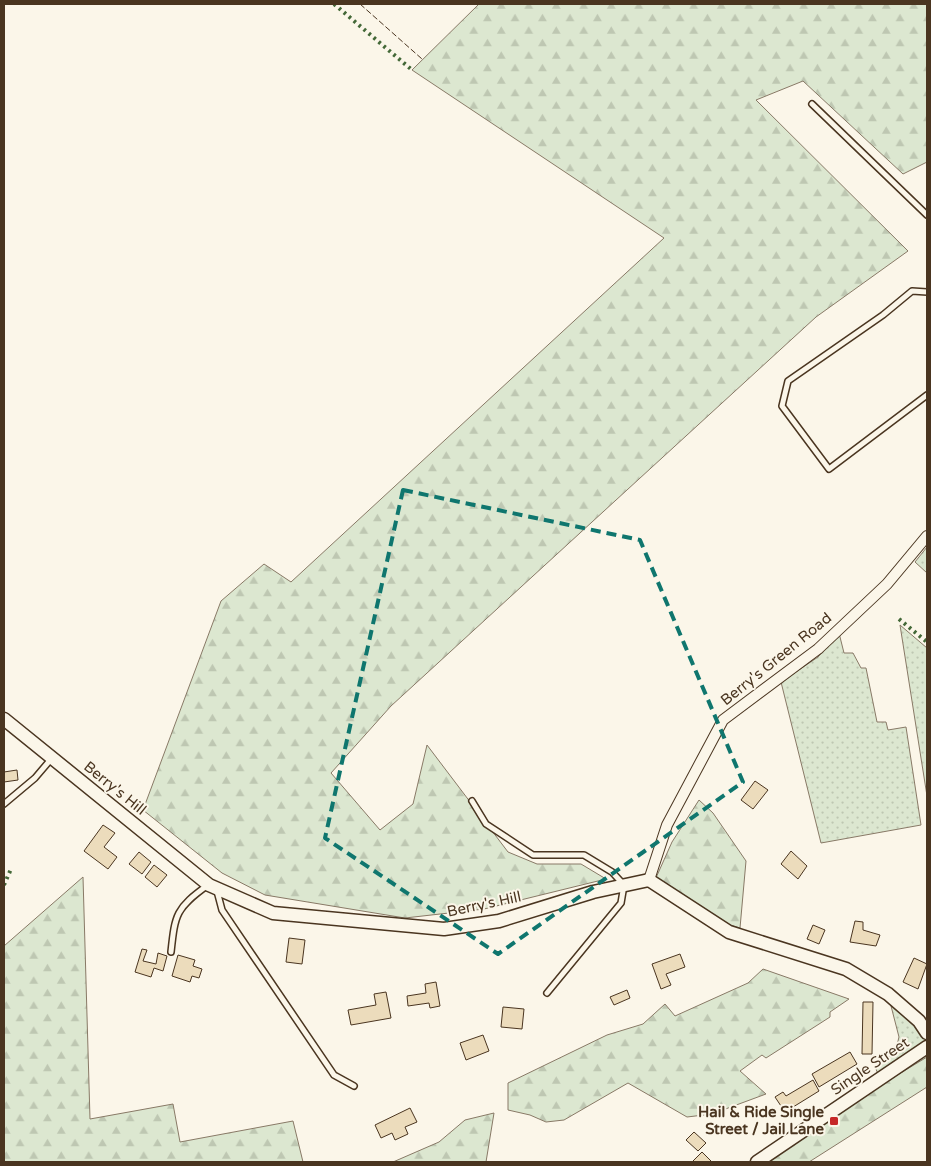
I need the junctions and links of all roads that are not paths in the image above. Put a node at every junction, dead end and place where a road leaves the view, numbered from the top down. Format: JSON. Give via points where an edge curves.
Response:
{"nodes":[{"id":1,"x":812,"y":104,"type":"dead end"},
{"id":2,"x":927,"y":215,"type":"edge"},
{"id":3,"x":927,"y":292,"type":"edge"},
{"id":4,"x":927,"y":395,"type":"edge"},
{"id":5,"x":927,"y":536,"type":"edge"},
{"id":6,"x":4,"y":719,"type":"edge"},
{"id":7,"x":52,"y":758,"type":"junction"},
{"id":8,"x":472,"y":801,"type":"dead end"},
{"id":9,"x":4,"y":804,"type":"edge"},
{"id":10,"x":649,"y":880,"type":"junction"},
{"id":11,"x":624,"y":885,"type":"junction"},
{"id":12,"x":212,"y":886,"type":"junction"},
{"id":13,"x":171,"y":952,"type":"dead end"},
{"id":14,"x":547,"y":993,"type":"dead end"},
{"id":15,"x":927,"y":1033,"type":"edge"},
{"id":16,"x":927,"y":1047,"type":"edge"},
{"id":17,"x":354,"y":1086,"type":"dead end"},
{"id":18,"x":757,"y":1162,"type":"edge"}],
"edges":[{"from":1,"to":2,"type":"lane"},
{"from":3,"to":4,"type":"lane","via":[[912,291],[788,381],[782,406],[829,469]]},
{"from":5,"to":10,"type":"street","name":"Berry's Green Road","via":[[887,584],[818,649],[724,720],[667,825]]},
{"from":6,"to":7,"type":"street","name":"Berry's Hill"},
{"from":7,"to":9,"type":"lane"},
{"from":7,"to":12,"type":"street","name":"Berry's Hill"},
{"from":8,"to":11,"type":"lane","via":[[486,824],[533,855],[584,855],[612,872]]},
{"from":10,"to":11,"type":"street","name":"Berry's Hill"},
{"from":10,"to":15,"type":"street","via":[[729,932],[846,969],[888,994],[919,1021]]},
{"from":11,"to":12,"type":"street","name":"Berry's Hill","via":[[499,921],[444,929],[273,912]]},
{"from":11,"to":14,"type":"lane","via":[[621,903]]},
{"from":12,"to":13,"type":"lane","via":[[188,900],[179,911]]},
{"from":12,"to":17,"type":"lane","via":[[222,910],[334,1074]]},
{"from":16,"to":18,"type":"street","name":"Single Street"}]}
